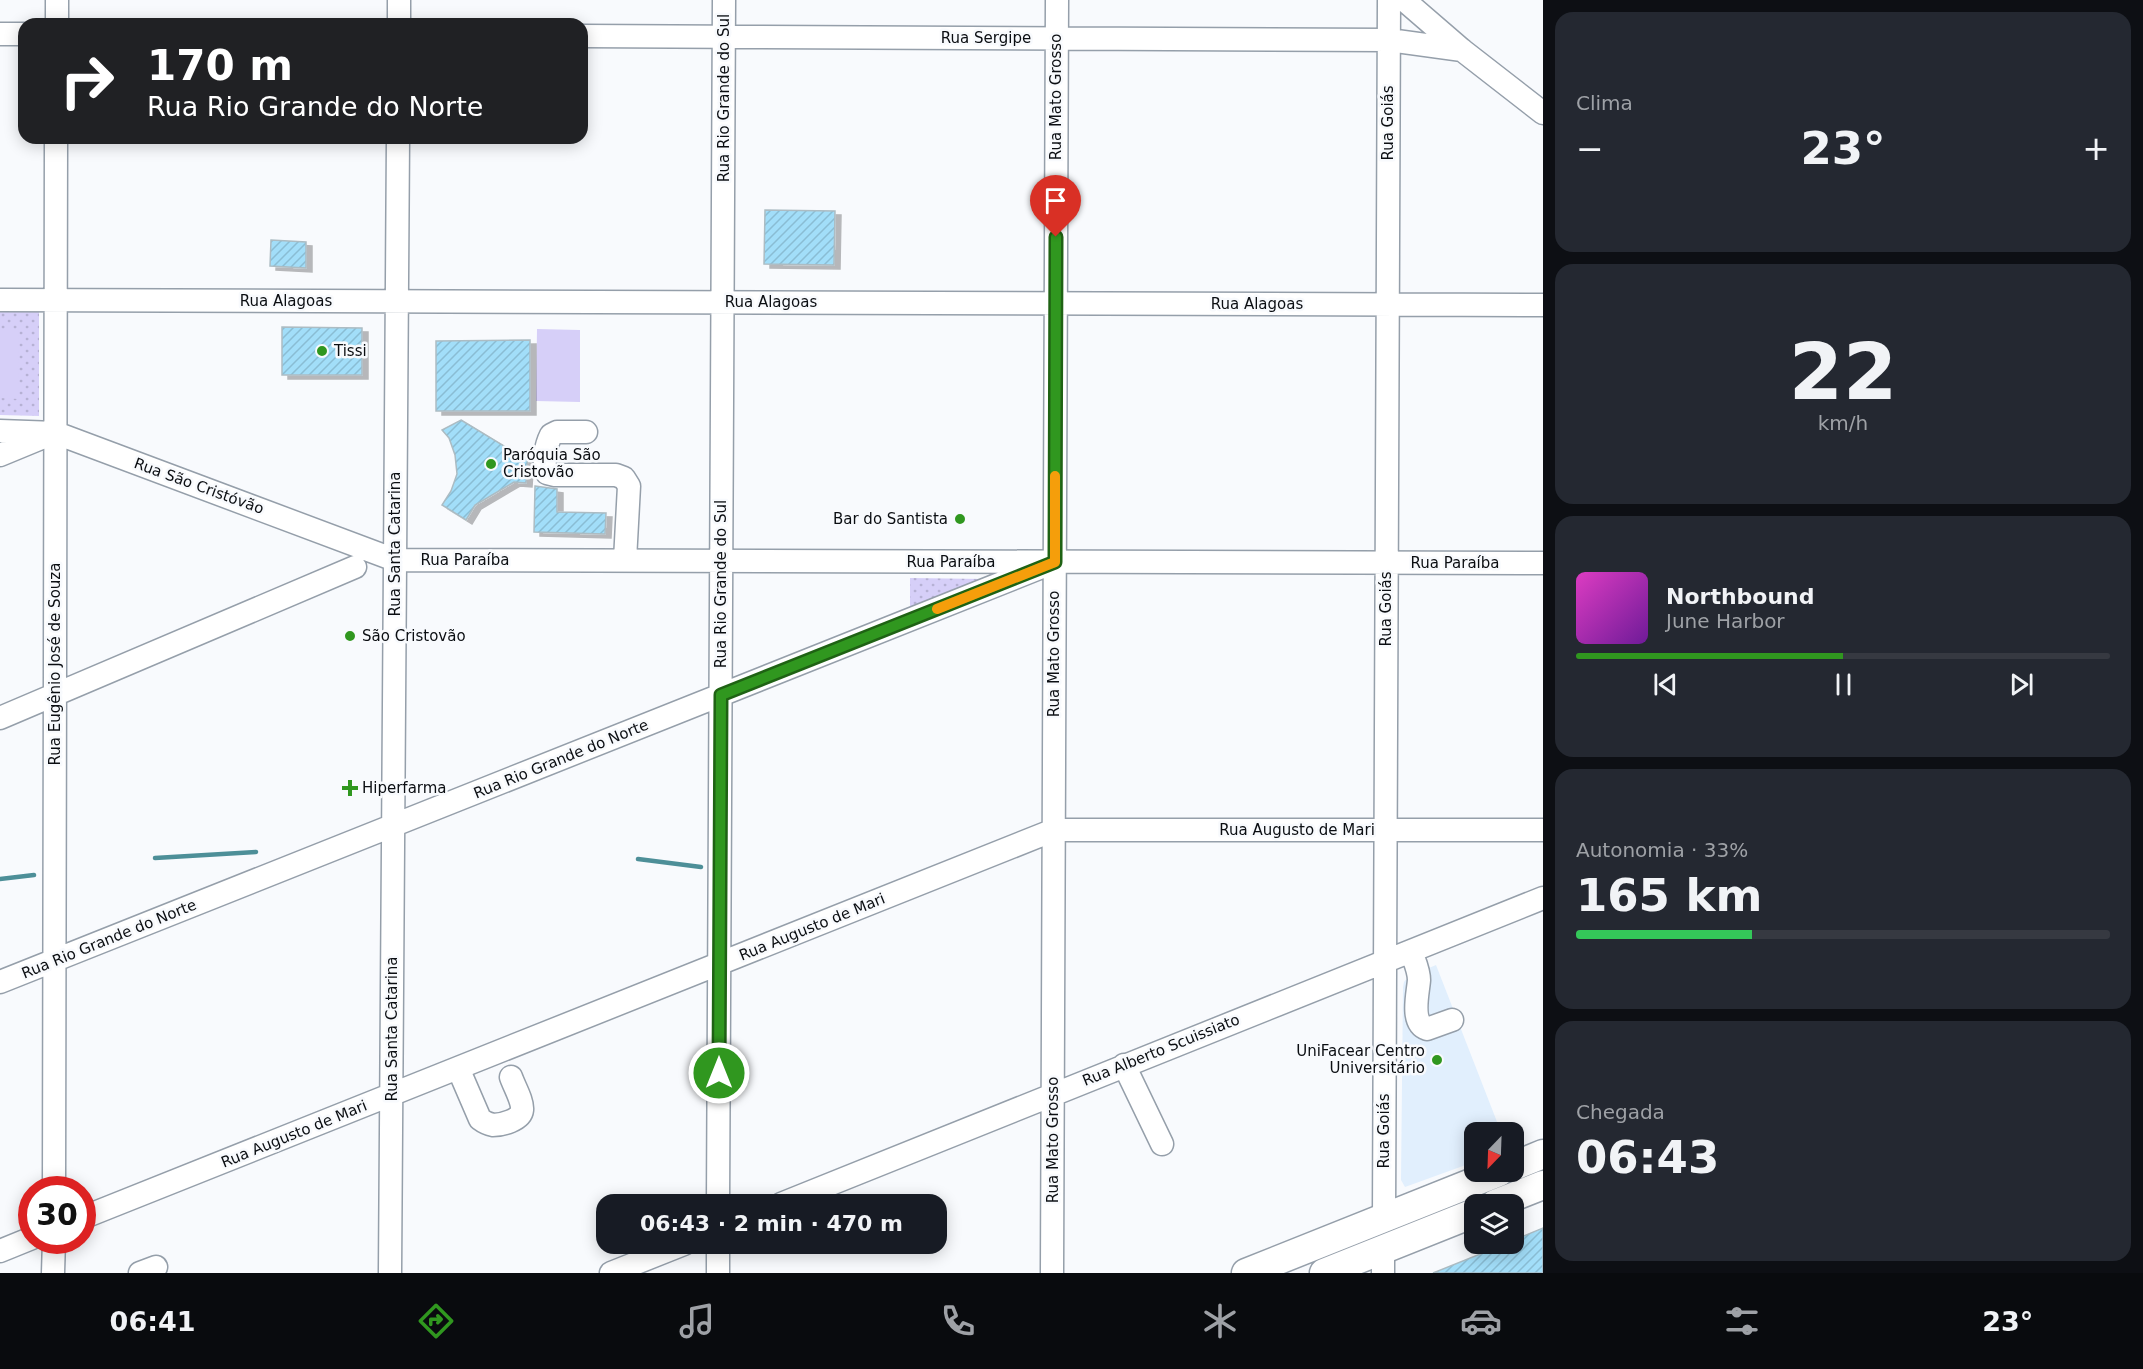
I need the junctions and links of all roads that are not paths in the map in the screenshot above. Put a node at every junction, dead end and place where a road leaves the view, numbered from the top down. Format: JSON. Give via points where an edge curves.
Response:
{"nodes":[{"id":1,"x":57,"y":0,"type":"edge"},
{"id":2,"x":399,"y":0,"type":"edge"},
{"id":3,"x":724,"y":0,"type":"edge"},
{"id":4,"x":1057,"y":0,"type":"edge"},
{"id":5,"x":1389,"y":0,"type":"edge"},
{"id":6,"x":1404,"y":0,"type":"edge"},
{"id":7,"x":57,"y":18,"type":"edge"},
{"id":8,"x":399,"y":18,"type":"edge"},
{"id":9,"x":0,"y":34,"type":"edge"},
{"id":10,"x":18,"y":34,"type":"edge"},
{"id":11,"x":588,"y":36,"type":"edge"},
{"id":12,"x":724,"y":37,"type":"junction"},
{"id":13,"x":1056,"y":38,"type":"junction"},
{"id":14,"x":1389,"y":40,"type":"junction"},
{"id":15,"x":1462,"y":50,"type":"junction"},
{"id":16,"x":1543,"y":113,"type":"edge"},
{"id":17,"x":56,"y":144,"type":"edge"},
{"id":18,"x":398,"y":144,"type":"edge"},
{"id":19,"x":0,"y":300,"type":"edge"},
{"id":20,"x":56,"y":300,"type":"junction"},
{"id":21,"x":397,"y":302,"type":"junction"},
{"id":22,"x":723,"y":302,"type":"junction"},
{"id":23,"x":1056,"y":303,"type":"junction"},
{"id":24,"x":1388,"y":304,"type":"junction"},
{"id":25,"x":1543,"y":305,"type":"edge"},
{"id":26,"x":0,"y":431,"type":"edge"},
{"id":27,"x":586,"y":432,"type":"dead end"},
{"id":28,"x":56,"y":433,"type":"junction"},
{"id":29,"x":0,"y":455,"type":"edge"},
{"id":30,"x":395,"y":560,"type":"junction"},
{"id":31,"x":625,"y":560,"type":"junction"},
{"id":32,"x":721,"y":561,"type":"junction"},
{"id":33,"x":1055,"y":562,"type":"junction"},
{"id":34,"x":1386,"y":563,"type":"junction"},
{"id":35,"x":1543,"y":563,"type":"edge"},
{"id":36,"x":355,"y":567,"type":"dead end"},
{"id":37,"x":721,"y":695,"type":"junction"},
{"id":38,"x":55,"y":696,"type":"junction"},
{"id":39,"x":0,"y":718,"type":"edge"},
{"id":40,"x":393,"y":825,"type":"junction"},
{"id":41,"x":1054,"y":830,"type":"junction"},
{"id":42,"x":1385,"y":830,"type":"junction"},
{"id":43,"x":1543,"y":830,"type":"edge"},
{"id":44,"x":1543,"y":898,"type":"edge"},
{"id":45,"x":1411,"y":951,"type":"junction"},
{"id":46,"x":55,"y":960,"type":"junction"},
{"id":47,"x":1385,"y":961,"type":"junction"},
{"id":48,"x":719,"y":964,"type":"junction"},
{"id":49,"x":0,"y":982,"type":"edge"},
{"id":50,"x":1452,"y":1020,"type":"dead end"},
{"id":51,"x":1124,"y":1065,"type":"junction"},
{"id":52,"x":458,"y":1068,"type":"junction"},
{"id":53,"x":511,"y":1077,"type":"dead end"},
{"id":54,"x":1053,"y":1094,"type":"junction"},
{"id":55,"x":391,"y":1095,"type":"junction"},
{"id":56,"x":1162,"y":1144,"type":"dead end"},
{"id":57,"x":1543,"y":1154,"type":"edge"},
{"id":58,"x":1524,"y":1162,"type":"edge"},
{"id":59,"x":54,"y":1176,"type":"edge"},
{"id":60,"x":1474,"y":1182,"type":"edge"},
{"id":61,"x":1543,"y":1185,"type":"edge"},
{"id":62,"x":718,"y":1194,"type":"edge"},
{"id":63,"x":805,"y":1194,"type":"edge"},
{"id":64,"x":1520,"y":1194,"type":"edge"},
{"id":65,"x":96,"y":1212,"type":"edge"},
{"id":66,"x":1384,"y":1218,"type":"junction"},
{"id":67,"x":1464,"y":1218,"type":"edge"},
{"id":68,"x":18,"y":1244,"type":"edge"},
{"id":69,"x":0,"y":1251,"type":"edge"},
{"id":70,"x":54,"y":1254,"type":"edge"},
{"id":71,"x":659,"y":1254,"type":"edge"},
{"id":72,"x":718,"y":1254,"type":"edge"},
{"id":73,"x":1383,"y":1261,"type":"edge"},
{"id":74,"x":53,"y":1273,"type":"edge"},
{"id":75,"x":390,"y":1273,"type":"edge"},
{"id":76,"x":611,"y":1273,"type":"edge"},
{"id":77,"x":718,"y":1273,"type":"edge"},
{"id":78,"x":1052,"y":1273,"type":"edge"},
{"id":79,"x":1246,"y":1273,"type":"edge"},
{"id":80,"x":1324,"y":1273,"type":"edge"}],
"edges":[{"from":1,"to":7,"type":"street"},
{"from":2,"to":8,"type":"street"},
{"from":3,"to":12,"type":"street","name":"Rua Rio Grande do Sul"},
{"from":4,"to":13,"type":"street","name":"Rua Mato Grosso"},
{"from":5,"to":14,"type":"street","name":"Rua Goiás"},
{"from":6,"to":15,"type":"street"},
{"from":9,"to":10,"type":"street"},
{"from":11,"to":12,"type":"street","name":"Rua Sergipe"},
{"from":12,"to":13,"type":"street","name":"Rua Sergipe"},
{"from":12,"to":22,"type":"street","name":"Rua Rio Grande do Sul"},
{"from":13,"to":14,"type":"street","name":"Rua Sergipe"},
{"from":13,"to":23,"type":"street","name":"Rua Mato Grosso"},
{"from":14,"to":15,"type":"street","name":"Rua Sergipe"},
{"from":14,"to":24,"type":"street","name":"Rua Goiás"},
{"from":15,"to":16,"type":"street"},
{"from":17,"to":20,"type":"street","name":"Rua Eugênio José de Souza"},
{"from":18,"to":21,"type":"street","name":"Rua Santa Catarina"},
{"from":19,"to":20,"type":"street","name":"Rua Alagoas"},
{"from":20,"to":21,"type":"street","name":"Rua Alagoas"},
{"from":20,"to":28,"type":"street","name":"Rua Eugênio José de Souza"},
{"from":21,"to":22,"type":"street","name":"Rua Alagoas"},
{"from":21,"to":30,"type":"street","name":"Rua Santa Catarina"},
{"from":22,"to":23,"type":"street","name":"Rua Alagoas"},
{"from":22,"to":32,"type":"street","name":"Rua Rio Grande do Sul"},
{"from":23,"to":24,"type":"street","name":"Rua Alagoas"},
{"from":23,"to":33,"type":"street","name":"Rua Mato Grosso"},
{"from":24,"to":25,"type":"street","name":"Rua Alagoas"},
{"from":24,"to":34,"type":"street","name":"Rua Goiás"},
{"from":26,"to":28,"type":"street","name":"Rua São Cristóvão"},
{"from":27,"to":31,"type":"street","via":[[550,435],[544,468],[555,475],[624,478],[629,486]]},
{"from":28,"to":29,"type":"street"},
{"from":28,"to":30,"type":"street","name":"Rua São Cristóvão"},
{"from":28,"to":38,"type":"street","name":"Rua Eugênio José de Souza"},
{"from":30,"to":31,"type":"street","name":"Rua Paraíba"},
{"from":30,"to":40,"type":"street","name":"Rua Santa Catarina"},
{"from":31,"to":32,"type":"street","name":"Rua Paraíba"},
{"from":32,"to":33,"type":"street","name":"Rua Paraíba"},
{"from":32,"to":37,"type":"street","name":"Rua Rio Grande do Sul"},
{"from":33,"to":34,"type":"street","name":"Rua Paraíba"},
{"from":33,"to":37,"type":"street","name":"Rua Rio Grande do Norte"},
{"from":33,"to":41,"type":"street","name":"Rua Mato Grosso"},
{"from":34,"to":35,"type":"street","name":"Rua Paraíba"},
{"from":34,"to":42,"type":"street","name":"Rua Goiás"},
{"from":36,"to":38,"type":"street"},
{"from":37,"to":40,"type":"street","name":"Rua Rio Grande do Norte"},
{"from":37,"to":48,"type":"street","name":"Rua Rio Grande do Sul"},
{"from":38,"to":39,"type":"street"},
{"from":38,"to":46,"type":"street","name":"Rua Eugênio José de Souza"},
{"from":40,"to":46,"type":"street","name":"Rua Rio Grande do Norte"},
{"from":40,"to":55,"type":"street","name":"Rua Santa Catarina"},
{"from":41,"to":42,"type":"street","name":"Rua Augusto de Mari"},
{"from":41,"to":48,"type":"street","name":"Rua Augusto de Mari"},
{"from":41,"to":54,"type":"street","name":"Rua Mato Grosso"},
{"from":42,"to":43,"type":"street","name":"Rua Augusto de Mari"},
{"from":42,"to":47,"type":"street","name":"Rua Goiás"},
{"from":44,"to":45,"type":"street","name":"Rua Alberto Scuissiato"},
{"from":45,"to":47,"type":"street","name":"Rua Alberto Scuissiato"},
{"from":45,"to":50,"type":"street","via":[[1419,979],[1420,1026],[1427,1029]]},
{"from":46,"to":49,"type":"street","name":"Rua Rio Grande do Norte"},
{"from":46,"to":59,"type":"street","name":"Rua Eugênio José de Souza"},
{"from":47,"to":51,"type":"street","name":"Rua Alberto Scuissiato"},
{"from":47,"to":66,"type":"street","name":"Rua Goiás"},
{"from":48,"to":52,"type":"street","name":"Rua Augusto de Mari"},
{"from":48,"to":62,"type":"street","name":"Rua Rio Grande do Sul"},
{"from":51,"to":54,"type":"street","name":"Rua Alberto Scuissiato"},
{"from":51,"to":56,"type":"street"},
{"from":52,"to":53,"type":"street","via":[[480,1119],[487,1124],[496,1125],[521,1113]]},
{"from":52,"to":55,"type":"street","name":"Rua Augusto de Mari"},
{"from":54,"to":63,"type":"street","name":"Rua Alberto Scuissiato"},
{"from":54,"to":78,"type":"street","name":"Rua Mato Grosso"},
{"from":55,"to":65,"type":"street","name":"Rua Augusto de Mari"},
{"from":55,"to":75,"type":"street","name":"Rua Santa Catarina"},
{"from":57,"to":58,"type":"main road"},
{"from":60,"to":66,"type":"main road"},
{"from":61,"to":64,"type":"main road"},
{"from":66,"to":79,"type":"main road"},
{"from":67,"to":73,"type":"main road"},
{"from":68,"to":69,"type":"street"},
{"from":70,"to":74,"type":"street"},
{"from":71,"to":76,"type":"street"},
{"from":72,"to":77,"type":"street"},
{"from":73,"to":80,"type":"main road"}]}
